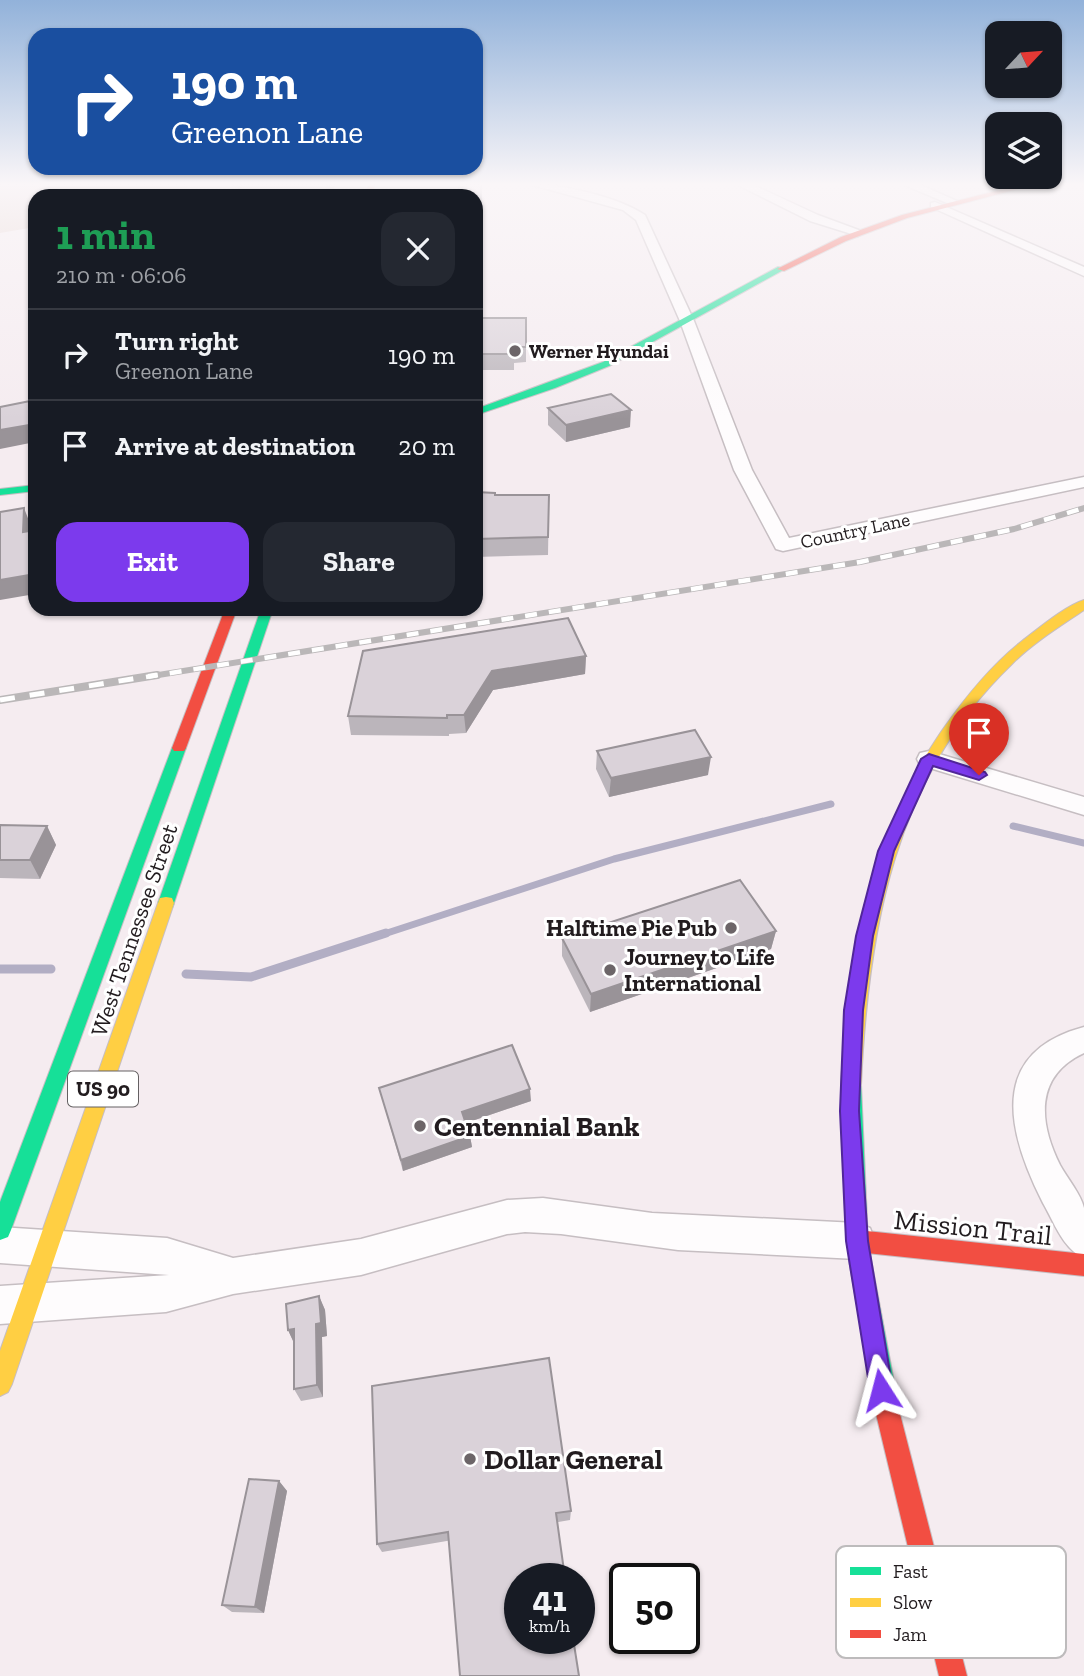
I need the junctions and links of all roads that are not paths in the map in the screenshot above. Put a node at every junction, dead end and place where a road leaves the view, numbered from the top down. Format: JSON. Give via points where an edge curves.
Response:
{"nodes":[{"id":1,"x":660,"y":262,"type":"edge"},
{"id":2,"x":800,"y":262,"type":"edge"},
{"id":3,"x":1062,"y":262,"type":"edge"},
{"id":4,"x":1084,"y":272,"type":"edge"},
{"id":5,"x":687,"y":321,"type":"junction"},
{"id":6,"x":483,"y":410,"type":"edge"},
{"id":7,"x":1084,"y":482,"type":"edge"},
{"id":8,"x":28,"y":489,"type":"edge"},
{"id":9,"x":0,"y":492,"type":"edge"},
{"id":10,"x":1084,"y":604,"type":"edge"},
{"id":11,"x":228,"y":616,"type":"edge"},
{"id":12,"x":265,"y":616,"type":"edge"},
{"id":13,"x":929,"y":759,"type":"junction"},
{"id":14,"x":1084,"y":806,"type":"edge"},
{"id":15,"x":145,"y":844,"type":"junction"},
{"id":16,"x":173,"y":885,"type":"junction"},
{"id":17,"x":129,"y":887,"type":"junction"},
{"id":18,"x":158,"y":931,"type":"junction"},
{"id":19,"x":1084,"y":1040,"type":"edge"},
{"id":20,"x":36,"y":1135,"type":"junction"},
{"id":21,"x":9,"y":1163,"type":"dead end"},
{"id":22,"x":0,"y":1230,"type":"edge"},
{"id":23,"x":1084,"y":1240,"type":"edge"},
{"id":24,"x":857,"y":1241,"type":"junction"},
{"id":25,"x":0,"y":1245,"type":"edge"},
{"id":26,"x":49,"y":1246,"type":"junction"},
{"id":27,"x":1084,"y":1265,"type":"edge"},
{"id":28,"x":233,"y":1276,"type":"junction"},
{"id":29,"x":15,"y":1305,"type":"edge"},
{"id":30,"x":0,"y":1384,"type":"edge"},
{"id":31,"x":920,"y":1546,"type":"edge"},
{"id":32,"x":948,"y":1658,"type":"edge"},
{"id":33,"x":953,"y":1676,"type":"edge"}],
"edges":[{"from":1,"to":5,"type":"street"},
{"from":2,"to":5,"type":"main road"},
{"from":3,"to":4,"type":"street"},
{"from":5,"to":6,"type":"main road","via":[[558,384]]},
{"from":5,"to":7,"type":"street","name":"Country Lane","via":[[743,470],[783,545]]},
{"from":8,"to":9,"type":"main road"},
{"from":10,"to":13,"type":"main road","via":[[1000,668]]},
{"from":11,"to":15,"type":"main road","name":"West Tennessee Street","number":"US 90"},
{"from":12,"to":16,"type":"main road","name":"West Tennessee Street","number":"US 90"},
{"from":13,"to":14,"type":"street"},
{"from":13,"to":24,"type":"main road","via":[[886,851],[864,936],[854,1010],[849,1111]]},
{"from":15,"to":16,"type":"main road","via":[[163,880]]},
{"from":15,"to":17,"type":"main road","name":"West Tennessee Street","number":"US 90"},
{"from":16,"to":18,"type":"main road","name":"West Tennessee Street","number":"US 90"},
{"from":17,"to":18,"type":"main road","via":[[145,904]]},
{"from":17,"to":20,"type":"main road","name":"West Tennessee Street","number":"US 90"},
{"from":18,"to":26,"type":"main road","name":"West Tennessee Street","number":"US 90"},
{"from":19,"to":23,"type":"street","via":[[1056,1053],[1038,1070],[1028,1095],[1028,1122],[1040,1158]]},
{"from":20,"to":21,"type":"main road"},
{"from":20,"to":22,"type":"main road","name":"West Tennessee Street","number":"US 90"},
{"from":24,"to":27,"type":"main road","name":"Mission Trail"},
{"from":24,"to":28,"type":"street","via":[[650,1230],[526,1214],[353,1259]]},
{"from":24,"to":31,"type":"main road","via":[[881,1390]]},
{"from":25,"to":26,"type":"street"},
{"from":26,"to":28,"type":"street","via":[[167,1256]]},
{"from":26,"to":29,"type":"main road","name":"West Tennessee Street","number":"US 90"},
{"from":28,"to":29,"type":"street","via":[[166,1294]]},
{"from":29,"to":30,"type":"main road","name":"West Tennessee Street","number":"US 90"},
{"from":32,"to":33,"type":"main road"}]}
